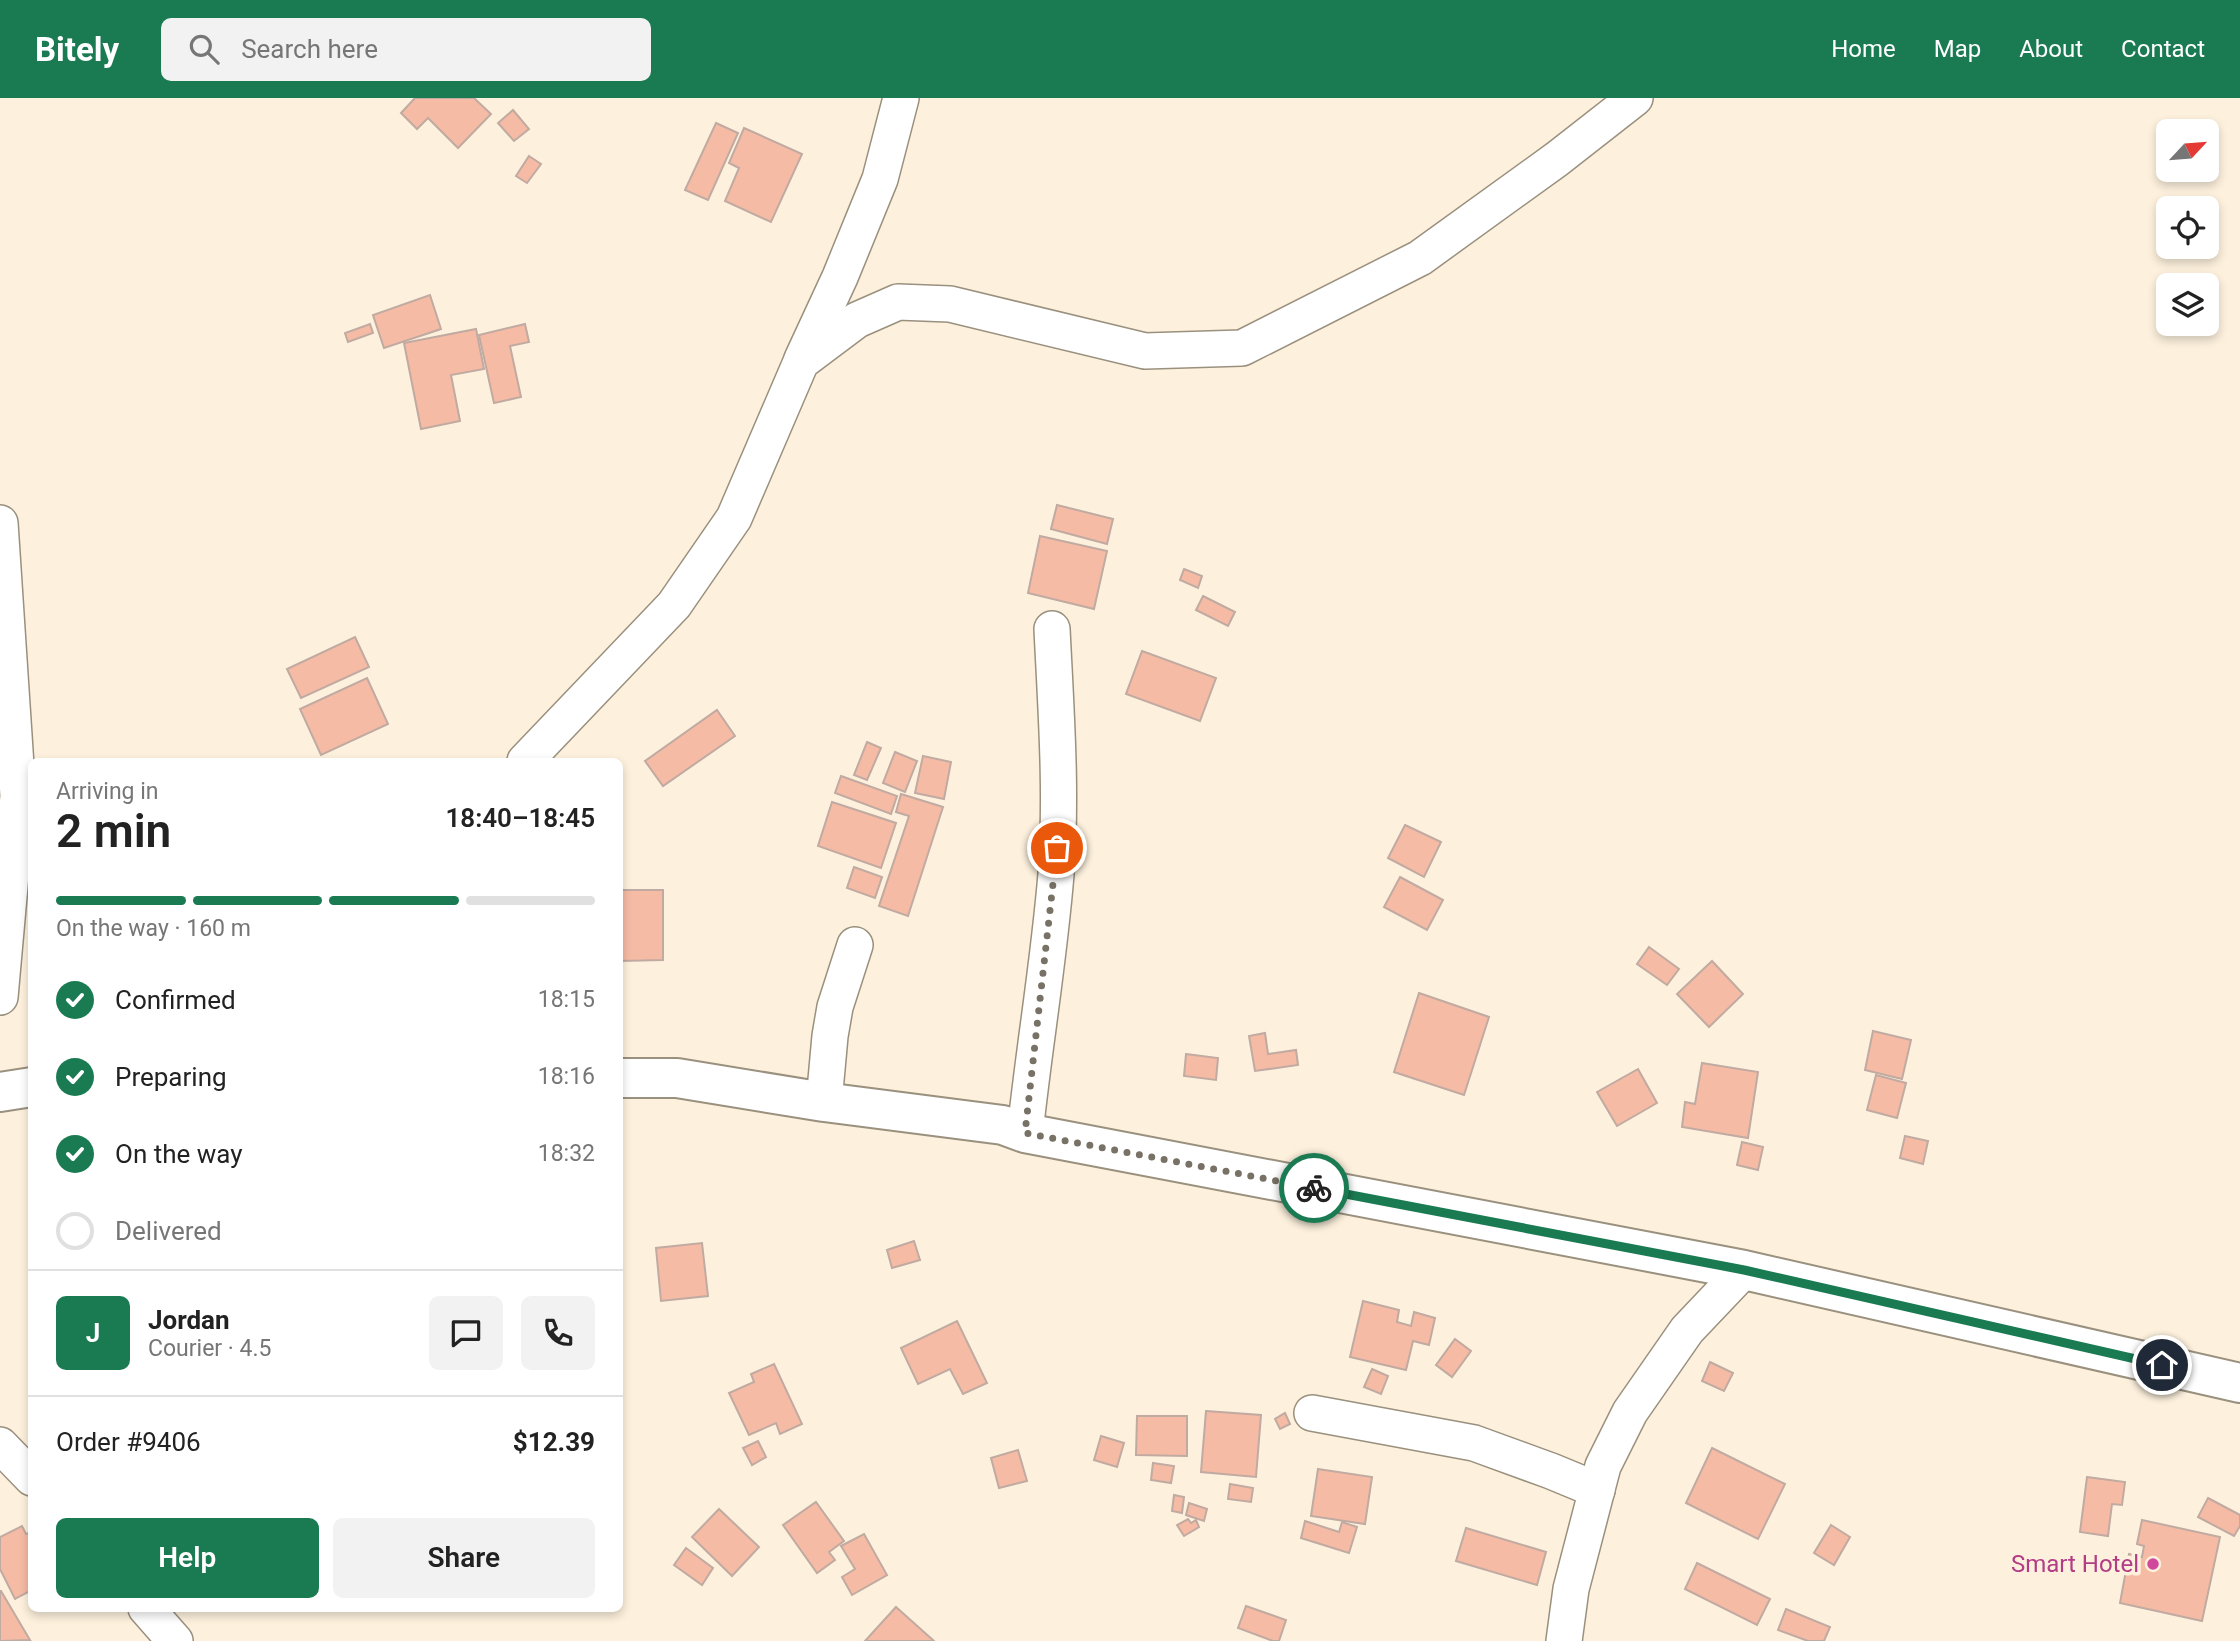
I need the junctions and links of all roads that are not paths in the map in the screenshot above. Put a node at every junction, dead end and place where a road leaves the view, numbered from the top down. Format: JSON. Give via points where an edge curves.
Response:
{"nodes":[{"id":1,"x":901,"y":98,"type":"edge"},
{"id":2,"x":1635,"y":98,"type":"edge"},
{"id":3,"x":801,"y":362,"type":"junction"},
{"id":4,"x":0,"y":523,"type":"edge"},
{"id":5,"x":1052,"y":629,"type":"dead end"},
{"id":6,"x":528,"y":758,"type":"edge"},
{"id":7,"x":855,"y":945,"type":"dead end"},
{"id":8,"x":0,"y":997,"type":"edge"},
{"id":9,"x":623,"y":1078,"type":"edge"},
{"id":10,"x":28,"y":1088,"type":"edge"},
{"id":11,"x":0,"y":1092,"type":"edge"},
{"id":12,"x":824,"y":1102,"type":"junction"},
{"id":13,"x":1025,"y":1133,"type":"junction"},
{"id":14,"x":1744,"y":1270,"type":"junction"},
{"id":15,"x":2240,"y":1383,"type":"edge"},
{"id":16,"x":1312,"y":1413,"type":"dead end"},
{"id":17,"x":0,"y":1445,"type":"edge"},
{"id":18,"x":28,"y":1474,"type":"edge"},
{"id":19,"x":1597,"y":1490,"type":"junction"},
{"id":20,"x":149,"y":1612,"type":"edge"},
{"id":21,"x":174,"y":1641,"type":"edge"},
{"id":22,"x":1564,"y":1641,"type":"edge"}],
"edges":[{"from":1,"to":3,"type":"street","via":[[880,179]]},
{"from":2,"to":3,"type":"street","via":[[1420,258],[1242,348],[1145,351],[950,304],[898,302],[857,320]]},
{"from":3,"to":6,"type":"street","via":[[734,518],[682,594]]},
{"from":4,"to":8,"type":"street","via":[[18,796]]},
{"from":5,"to":13,"type":"street","via":[[1060,765],[1056,875]]},
{"from":7,"to":12,"type":"street","via":[[835,1007]]},
{"from":9,"to":12,"type":"highway","via":[[677,1078]]},
{"from":10,"to":11,"type":"highway"},
{"from":12,"to":13,"type":"highway","via":[[1003,1125]]},
{"from":13,"to":14,"type":"highway"},
{"from":14,"to":15,"type":"highway"},
{"from":14,"to":19,"type":"street","via":[[1687,1330],[1630,1412],[1603,1466]]},
{"from":16,"to":19,"type":"street","via":[[1474,1443]]},
{"from":17,"to":18,"type":"street"},
{"from":19,"to":22,"type":"street","via":[[1571,1589]]},
{"from":20,"to":21,"type":"street"}]}
